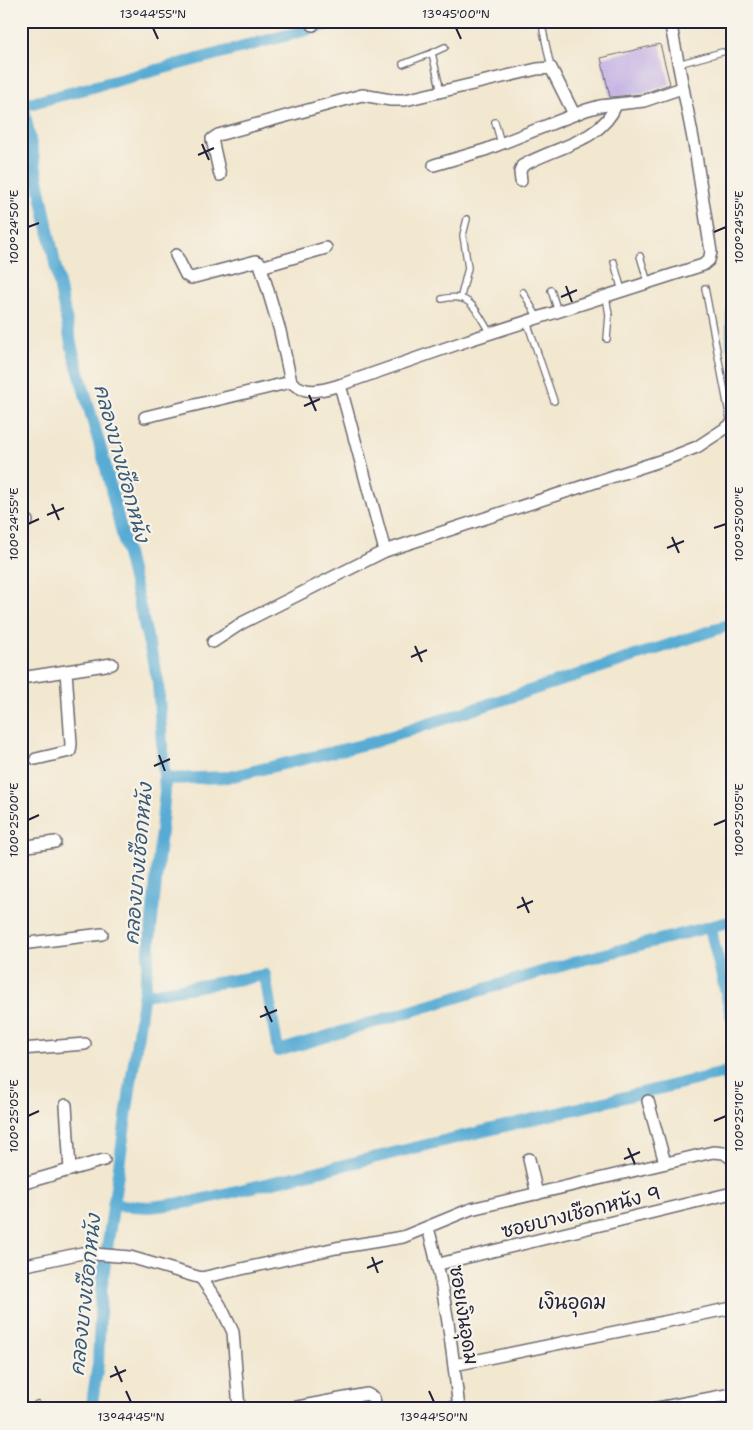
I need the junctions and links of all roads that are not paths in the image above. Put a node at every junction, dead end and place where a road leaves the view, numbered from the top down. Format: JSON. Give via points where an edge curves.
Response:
{"nodes":[{"id":1,"x":670,"y":21,"type":"edge"},
{"id":2,"x":543,"y":30,"type":"dead end"},
{"id":3,"x":444,"y":48,"type":"dead end"},
{"id":4,"x":722,"y":52,"type":"dead end"},
{"id":5,"x":432,"y":53,"type":"junction"},
{"id":6,"x":404,"y":64,"type":"dead end"},
{"id":7,"x":678,"y":64,"type":"junction"},
{"id":8,"x":551,"y":68,"type":"junction"},
{"id":9,"x":682,"y":88,"type":"junction"},
{"id":10,"x":441,"y":92,"type":"junction"},
{"id":11,"x":616,"y":105,"type":"junction"},
{"id":12,"x":574,"y":114,"type":"junction"},
{"id":13,"x":495,"y":122,"type":"dead end"},
{"id":14,"x":500,"y":143,"type":"junction"},
{"id":15,"x":434,"y":165,"type":"dead end"},
{"id":16,"x":220,"y":175,"type":"dead end"},
{"id":17,"x":521,"y":181,"type":"dead end"},
{"id":18,"x":467,"y":219,"type":"dead end"},
{"id":19,"x":326,"y":248,"type":"dead end"},
{"id":20,"x":176,"y":255,"type":"dead end"},
{"id":21,"x":640,"y":256,"type":"dead end"},
{"id":22,"x":614,"y":262,"type":"dead end"},
{"id":23,"x":261,"y":267,"type":"junction"},
{"id":24,"x":648,"y":283,"type":"junction"},
{"id":25,"x":705,"y":288,"type":"dead end"},
{"id":26,"x":551,"y":290,"type":"dead end"},
{"id":27,"x":622,"y":291,"type":"junction"},
{"id":28,"x":523,"y":292,"type":"dead end"},
{"id":29,"x":461,"y":296,"type":"junction"},
{"id":30,"x":606,"y":296,"type":"junction"},
{"id":31,"x":442,"y":299,"type":"dead end"},
{"id":32,"x":558,"y":312,"type":"junction"},
{"id":33,"x":532,"y":320,"type":"junction"},
{"id":34,"x":490,"y":333,"type":"junction"},
{"id":35,"x":607,"y":339,"type":"dead end"},
{"id":36,"x":291,"y":382,"type":"junction"},
{"id":37,"x":340,"y":385,"type":"junction"},
{"id":38,"x":554,"y":401,"type":"dead end"},
{"id":39,"x":145,"y":417,"type":"dead end"},
{"id":40,"x":731,"y":424,"type":"edge"},
{"id":41,"x":385,"y":551,"type":"junction"},
{"id":42,"x":213,"y":642,"type":"dead end"},
{"id":43,"x":112,"y":664,"type":"dead end"},
{"id":44,"x":66,"y":671,"type":"junction"},
{"id":45,"x":21,"y":678,"type":"edge"},
{"id":46,"x":36,"y":759,"type":"dead end"},
{"id":47,"x":55,"y":842,"type":"dead end"},
{"id":48,"x":21,"y":847,"type":"edge"},
{"id":49,"x":102,"y":934,"type":"dead end"},
{"id":50,"x":21,"y":944,"type":"edge"},
{"id":51,"x":85,"y":1044,"type":"dead end"},
{"id":52,"x":21,"y":1049,"type":"edge"},
{"id":53,"x":648,"y":1101,"type":"dead end"},
{"id":54,"x":66,"y":1105,"type":"dead end"},
{"id":55,"x":529,"y":1159,"type":"dead end"},
{"id":56,"x":732,"y":1159,"type":"edge"},
{"id":57,"x":104,"y":1160,"type":"dead end"},
{"id":58,"x":665,"y":1163,"type":"junction"},
{"id":59,"x":70,"y":1170,"type":"junction"},
{"id":60,"x":21,"y":1184,"type":"edge"},
{"id":61,"x":732,"y":1193,"type":"edge"},
{"id":62,"x":537,"y":1194,"type":"junction"},
{"id":63,"x":428,"y":1228,"type":"junction"},
{"id":64,"x":439,"y":1264,"type":"junction"},
{"id":65,"x":21,"y":1266,"type":"edge"},
{"id":66,"x":201,"y":1278,"type":"junction"},
{"id":67,"x":732,"y":1308,"type":"edge"},
{"id":68,"x":454,"y":1365,"type":"junction"},
{"id":69,"x":732,"y":1394,"type":"edge"},
{"id":70,"x":459,"y":1408,"type":"edge"},
{"id":71,"x":239,"y":1409,"type":"edge"},
{"id":72,"x":287,"y":1409,"type":"edge"},
{"id":73,"x":376,"y":1409,"type":"edge"},
{"id":74,"x":445,"y":1409,"type":"edge"},
{"id":75,"x":653,"y":1409,"type":"edge"}],
"edges":[{"from":1,"to":7,"type":"street"},
{"from":2,"to":8,"type":"lane"},
{"from":3,"to":5,"type":"lane"},
{"from":4,"to":7,"type":"lane"},
{"from":5,"to":6,"type":"lane"},
{"from":5,"to":10,"type":"lane"},
{"from":7,"to":9,"type":"street"},
{"from":8,"to":10,"type":"street"},
{"from":8,"to":12,"type":"street"},
{"from":9,"to":11,"type":"street","via":[[644,101]]},
{"from":9,"to":24,"type":"street","via":[[711,252],[704,265]]},
{"from":10,"to":16,"type":"street","via":[[405,100],[362,95],[218,135],[212,139]]},
{"from":11,"to":12,"type":"street"},
{"from":11,"to":17,"type":"street","via":[[612,116],[594,133],[522,166]]},
{"from":12,"to":14,"type":"street"},
{"from":13,"to":14,"type":"lane"},
{"from":14,"to":15,"type":"street"},
{"from":18,"to":29,"type":"lane","via":[[462,235],[468,268]]},
{"from":19,"to":23,"type":"street"},
{"from":20,"to":23,"type":"street","via":[[186,275],[191,278],[256,261]]},
{"from":21,"to":24,"type":"lane"},
{"from":22,"to":27,"type":"lane"},
{"from":23,"to":36,"type":"street"},
{"from":24,"to":27,"type":"street"},
{"from":25,"to":40,"type":"lane"},
{"from":26,"to":32,"type":"lane"},
{"from":27,"to":30,"type":"street"},
{"from":28,"to":33,"type":"lane"},
{"from":29,"to":31,"type":"lane"},
{"from":29,"to":34,"type":"lane","via":[[474,306]]},
{"from":30,"to":32,"type":"street"},
{"from":30,"to":35,"type":"lane","via":[[609,315]]},
{"from":32,"to":33,"type":"street"},
{"from":33,"to":34,"type":"street"},
{"from":33,"to":38,"type":"lane"},
{"from":34,"to":37,"type":"street"},
{"from":36,"to":37,"type":"street","via":[[306,391],[322,391]]},
{"from":36,"to":39,"type":"street"},
{"from":37,"to":41,"type":"street"},
{"from":40,"to":41,"type":"street","via":[[696,447],[669,458]]},
{"from":41,"to":42,"type":"street","via":[[242,623]]},
{"from":43,"to":44,"type":"street"},
{"from":44,"to":45,"type":"street"},
{"from":44,"to":46,"type":"street","via":[[70,751]]},
{"from":47,"to":48,"type":"street"},
{"from":49,"to":50,"type":"street"},
{"from":51,"to":52,"type":"street"},
{"from":53,"to":58,"type":"street"},
{"from":54,"to":59,"type":"street"},
{"from":55,"to":62,"type":"street"},
{"from":56,"to":58,"type":"street","via":[[724,1153],[713,1152]]},
{"from":57,"to":59,"type":"street"},
{"from":58,"to":62,"type":"street"},
{"from":59,"to":60,"type":"street"},
{"from":61,"to":64,"type":"street","name":"ซอยบางเชือกหนัง 9"},
{"from":62,"to":63,"type":"street","via":[[471,1209]]},
{"from":63,"to":64,"type":"street","name":"ซอยเงินอุดม"},
{"from":63,"to":66,"type":"street","via":[[398,1239],[336,1248]]},
{"from":64,"to":68,"type":"street","name":"ซอยเงินอุดม"},
{"from":65,"to":66,"type":"street","via":[[82,1253],[130,1257]]},
{"from":66,"to":71,"type":"street","via":[[220,1304],[233,1332]]},
{"from":67,"to":68,"type":"street"},
{"from":68,"to":70,"type":"street","name":"ซอยเงินอุดม"},
{"from":69,"to":75,"type":"street"},
{"from":70,"to":74,"type":"street"},
{"from":72,"to":73,"type":"street","via":[[367,1394],[374,1398]]}]}
